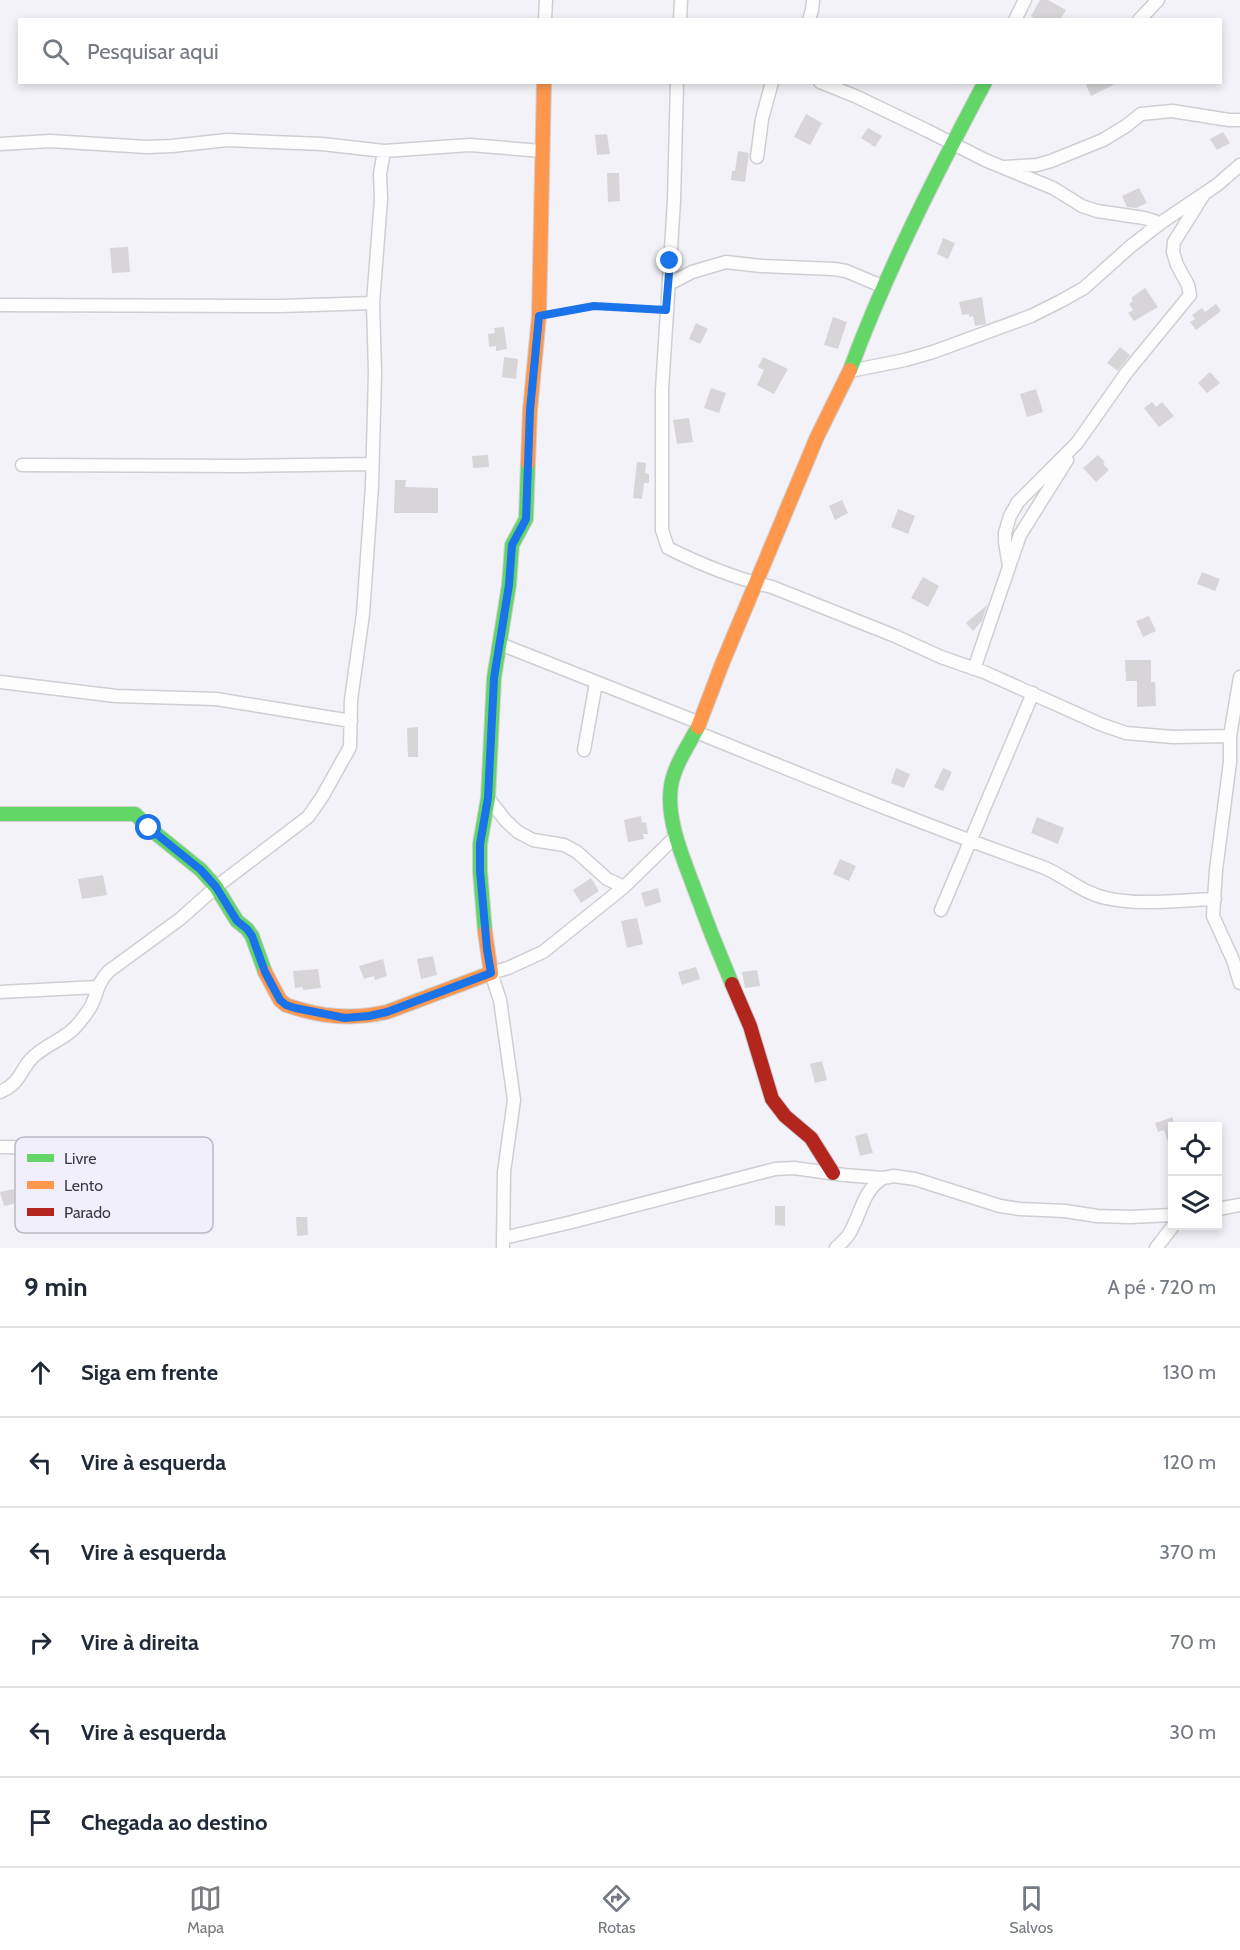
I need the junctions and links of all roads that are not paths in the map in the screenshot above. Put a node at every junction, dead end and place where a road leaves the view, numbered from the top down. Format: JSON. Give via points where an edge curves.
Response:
{"nodes":[{"id":1,"x":546,"y":0,"type":"edge"},
{"id":2,"x":681,"y":0,"type":"edge"},
{"id":3,"x":813,"y":0,"type":"edge"},
{"id":4,"x":1024,"y":0,"type":"edge"},
{"id":5,"x":1158,"y":0,"type":"edge"},
{"id":6,"x":545,"y":18,"type":"edge"},
{"id":7,"x":680,"y":18,"type":"edge"},
{"id":8,"x":810,"y":18,"type":"edge"},
{"id":9,"x":1016,"y":18,"type":"edge"},
{"id":10,"x":1141,"y":18,"type":"edge"},
{"id":11,"x":544,"y":84,"type":"edge"},
{"id":12,"x":677,"y":84,"type":"edge"},
{"id":13,"x":771,"y":84,"type":"edge"},
{"id":14,"x":825,"y":84,"type":"edge"},
{"id":15,"x":984,"y":84,"type":"edge"},
{"id":16,"x":1240,"y":120,"type":"edge"},
{"id":17,"x":952,"y":143,"type":"junction"},
{"id":18,"x":0,"y":144,"type":"edge"},
{"id":19,"x":384,"y":151,"type":"junction"},
{"id":20,"x":542,"y":151,"type":"junction"},
{"id":21,"x":757,"y":157,"type":"dead end"},
{"id":22,"x":1239,"y":166,"type":"edge"},
{"id":23,"x":1003,"y":167,"type":"junction"},
{"id":24,"x":1204,"y":194,"type":"junction"},
{"id":25,"x":1159,"y":224,"type":"junction"},
{"id":26,"x":670,"y":261,"type":"junction"},
{"id":27,"x":692,"y":272,"type":"junction"},
{"id":28,"x":669,"y":284,"type":"junction"},
{"id":29,"x":884,"y":287,"type":"junction"},
{"id":30,"x":373,"y":303,"type":"junction"},
{"id":31,"x":0,"y":305,"type":"edge"},
{"id":32,"x":850,"y":371,"type":"junction"},
{"id":33,"x":1077,"y":443,"type":"junction"},
{"id":34,"x":372,"y":464,"type":"junction"},
{"id":35,"x":22,"y":465,"type":"dead end"},
{"id":36,"x":1009,"y":566,"type":"junction"},
{"id":37,"x":757,"y":584,"type":"junction"},
{"id":38,"x":500,"y":644,"type":"junction"},
{"id":39,"x":974,"y":669,"type":"junction"},
{"id":40,"x":1240,"y":677,"type":"edge"},
{"id":41,"x":0,"y":682,"type":"edge"},
{"id":42,"x":596,"y":682,"type":"junction"},
{"id":43,"x":1032,"y":693,"type":"junction"},
{"id":44,"x":351,"y":721,"type":"junction"},
{"id":45,"x":698,"y":727,"type":"junction"},
{"id":46,"x":1230,"y":736,"type":"junction"},
{"id":47,"x":584,"y":750,"type":"dead end"},
{"id":48,"x":1234,"y":774,"type":"edge"},
{"id":49,"x":488,"y":798,"type":"junction"},
{"id":50,"x":0,"y":814,"type":"edge"},
{"id":51,"x":676,"y":836,"type":"junction"},
{"id":52,"x":969,"y":841,"type":"junction"},
{"id":53,"x":216,"y":887,"type":"junction"},
{"id":54,"x":624,"y":887,"type":"junction"},
{"id":55,"x":1215,"y":899,"type":"junction"},
{"id":56,"x":941,"y":910,"type":"dead end"},
{"id":57,"x":491,"y":973,"type":"junction"},
{"id":58,"x":1240,"y":983,"type":"edge"},
{"id":59,"x":97,"y":987,"type":"junction"},
{"id":60,"x":0,"y":992,"type":"edge"},
{"id":61,"x":0,"y":1092,"type":"edge"},
{"id":62,"x":0,"y":1147,"type":"edge"},
{"id":63,"x":15,"y":1147,"type":"edge"},
{"id":64,"x":832,"y":1173,"type":"junction"},
{"id":65,"x":883,"y":1178,"type":"junction"},
{"id":66,"x":1240,"y":1206,"type":"edge"},
{"id":67,"x":1222,"y":1208,"type":"edge"},
{"id":68,"x":1168,"y":1215,"type":"edge"},
{"id":69,"x":1170,"y":1230,"type":"edge"},
{"id":70,"x":849,"y":1235,"type":"junction"},
{"id":71,"x":503,"y":1243,"type":"edge"},
{"id":72,"x":836,"y":1248,"type":"edge"},
{"id":73,"x":852,"y":1248,"type":"edge"},
{"id":74,"x":1156,"y":1248,"type":"edge"}],
"edges":[{"from":1,"to":6,"type":"street"},
{"from":2,"to":7,"type":"street"},
{"from":3,"to":8,"type":"street"},
{"from":4,"to":9,"type":"street"},
{"from":5,"to":10,"type":"street"},
{"from":11,"to":20,"type":"street"},
{"from":12,"to":26,"type":"street"},
{"from":13,"to":21,"type":"street"},
{"from":14,"to":17,"type":"street"},
{"from":15,"to":17,"type":"street"},
{"from":16,"to":23,"type":"street","via":[[1172,111],[1141,114],[1103,140],[1051,161]]},
{"from":17,"to":23,"type":"street"},
{"from":17,"to":29,"type":"street"},
{"from":18,"to":19,"type":"street","via":[[50,141],[147,147],[227,140]]},
{"from":19,"to":20,"type":"street","via":[[470,145]]},
{"from":19,"to":30,"type":"street"},
{"from":20,"to":38,"type":"street","via":[[539,316],[526,519],[512,545]]},
{"from":22,"to":24,"type":"street"},
{"from":23,"to":25,"type":"street","via":[[1053,188],[1082,206]]},
{"from":24,"to":25,"type":"street"},
{"from":24,"to":33,"type":"street","via":[[1174,242],[1173,252],[1190,296],[1127,372]]},
{"from":25,"to":32,"type":"street","via":[[1084,288],[1031,316],[933,352]]},
{"from":26,"to":27,"type":"street"},
{"from":26,"to":28,"type":"street"},
{"from":27,"to":28,"type":"street"},
{"from":27,"to":29,"type":"street","via":[[726,262],[834,269]]},
{"from":28,"to":37,"type":"street","via":[[662,390],[664,543],[683,556]]},
{"from":29,"to":32,"type":"street"},
{"from":30,"to":31,"type":"street"},
{"from":30,"to":34,"type":"street"},
{"from":32,"to":37,"type":"street","via":[[817,438]]},
{"from":33,"to":36,"type":"street","via":[[1020,535]]},
{"from":33,"to":36,"type":"street","via":[[1018,502],[1010,516],[1005,542]]},
{"from":34,"to":35,"type":"street"},
{"from":34,"to":44,"type":"street","via":[[363,614]]},
{"from":36,"to":39,"type":"street"},
{"from":37,"to":39,"type":"street"},
{"from":37,"to":45,"type":"street"},
{"from":38,"to":42,"type":"street"},
{"from":38,"to":49,"type":"street","via":[[494,678]]},
{"from":39,"to":43,"type":"street"},
{"from":40,"to":46,"type":"street"},
{"from":41,"to":44,"type":"street","via":[[116,696],[216,699]]},
{"from":42,"to":45,"type":"street"},
{"from":42,"to":47,"type":"street"},
{"from":43,"to":46,"type":"street","via":[[1126,733]]},
{"from":43,"to":52,"type":"street"},
{"from":44,"to":53,"type":"street","via":[[350,747],[316,807]]},
{"from":45,"to":51,"type":"street","via":[[671,786]]},
{"from":45,"to":52,"type":"street","via":[[843,793]]},
{"from":46,"to":48,"type":"street"},
{"from":48,"to":55,"type":"street","via":[[1216,870]]},
{"from":49,"to":54,"type":"street","via":[[518,832],[532,840],[564,845]]},
{"from":49,"to":57,"type":"street","via":[[480,871]]},
{"from":50,"to":53,"type":"street","via":[[135,814]]},
{"from":51,"to":54,"type":"street"},
{"from":51,"to":64,"type":"street","via":[[709,929],[750,1026],[772,1099],[811,1138]]},
{"from":52,"to":55,"type":"street","via":[[1045,868],[1103,898],[1134,903]]},
{"from":52,"to":56,"type":"street"},
{"from":53,"to":57,"type":"street","via":[[237,921],[252,936],[280,1000],[295,1008],[345,1018],[387,1012]]},
{"from":53,"to":59,"type":"street","via":[[109,971]]},
{"from":54,"to":57,"type":"street","via":[[543,952]]},
{"from":55,"to":58,"type":"street","via":[[1213,916]]},
{"from":57,"to":71,"type":"street","via":[[500,1000],[514,1100],[504,1172]]},
{"from":59,"to":60,"type":"street"},
{"from":59,"to":61,"type":"street","via":[[91,1007],[79,1024],[31,1059],[9,1088]]},
{"from":62,"to":63,"type":"street"},
{"from":64,"to":65,"type":"street"},
{"from":64,"to":71,"type":"street","via":[[775,1169]]},
{"from":65,"to":68,"type":"street","via":[[915,1179],[1020,1209],[1108,1217]]},
{"from":65,"to":70,"type":"street","via":[[866,1197]]},
{"from":66,"to":67,"type":"street"},
{"from":69,"to":74,"type":"street"},
{"from":70,"to":72,"type":"street"},
{"from":70,"to":73,"type":"street"}]}
